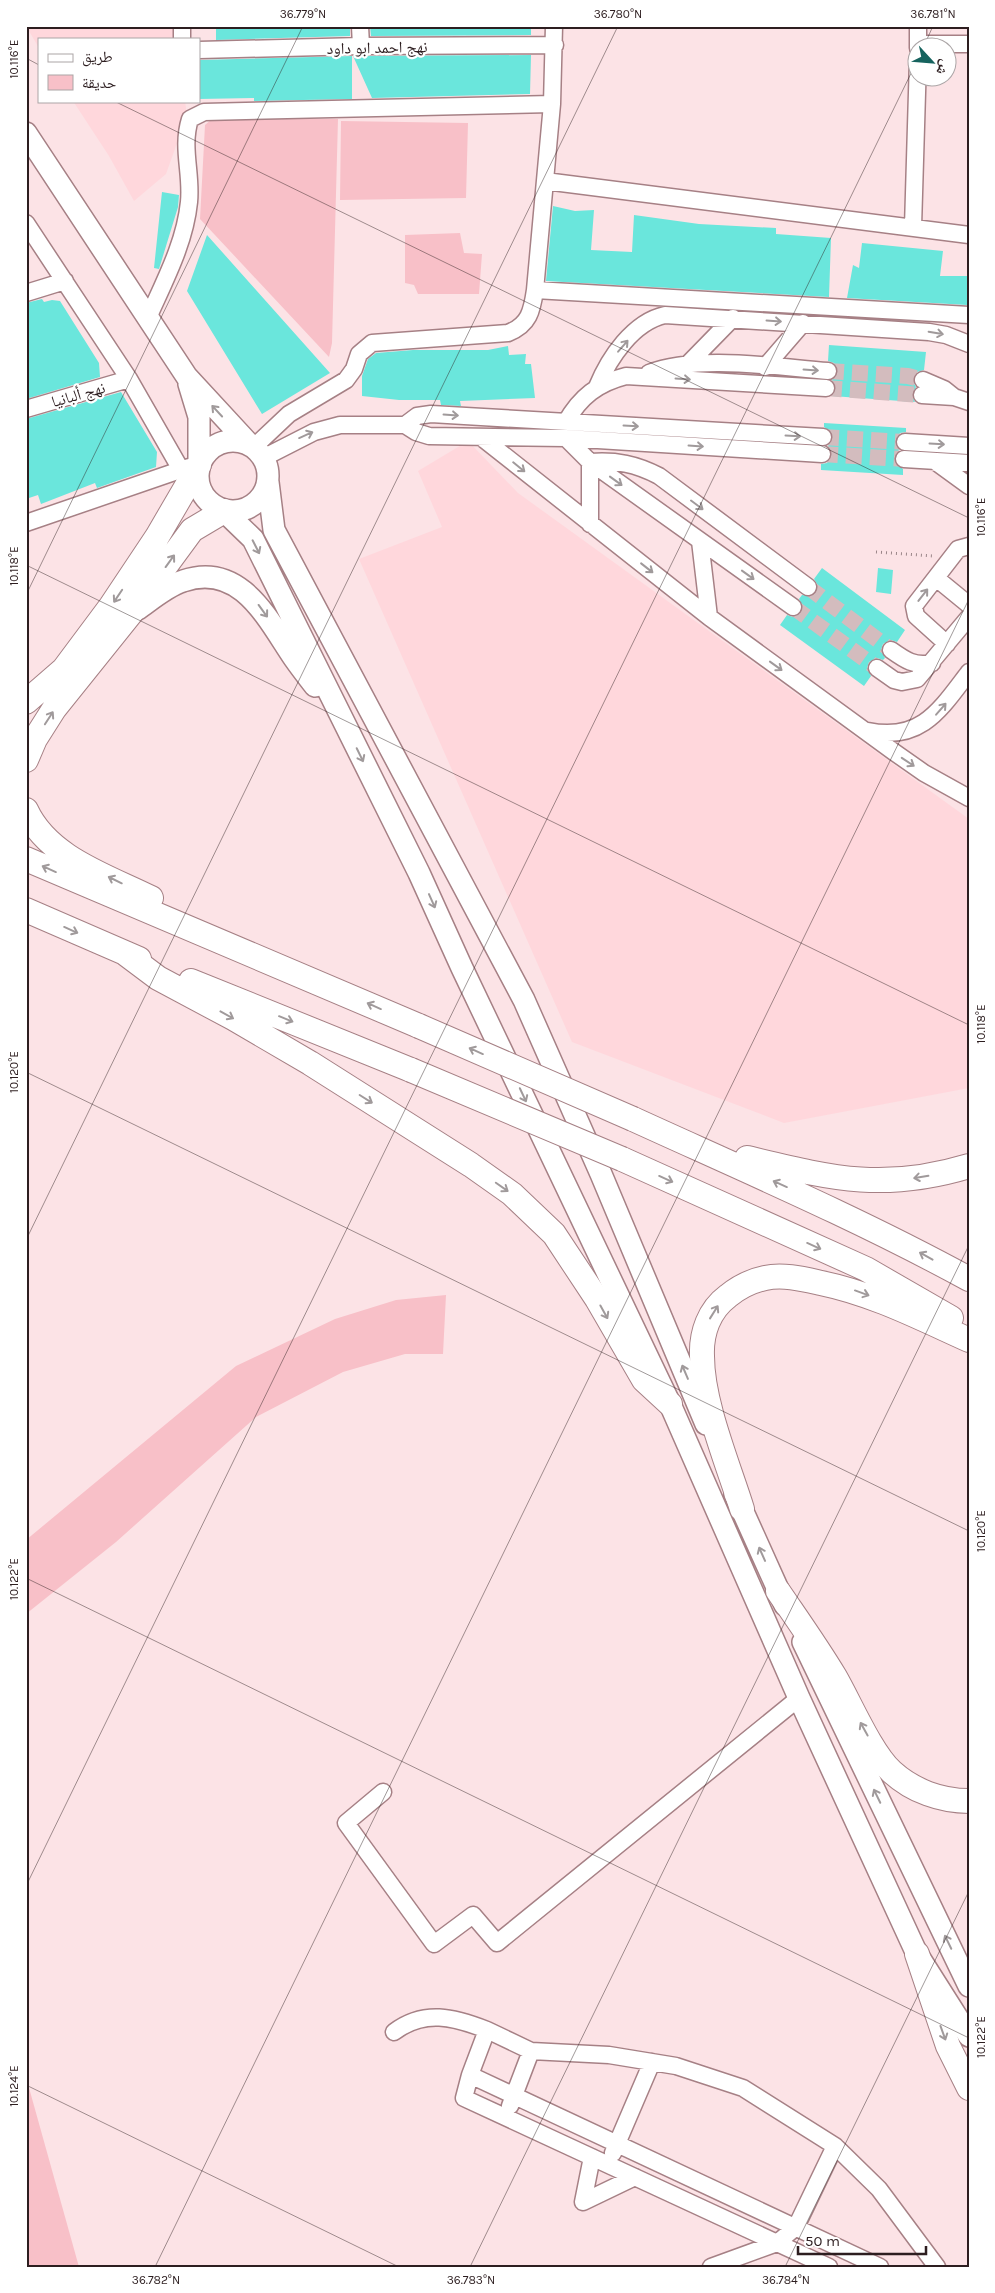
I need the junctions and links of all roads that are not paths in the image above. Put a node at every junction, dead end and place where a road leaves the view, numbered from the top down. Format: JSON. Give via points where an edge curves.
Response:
{"nodes":[{"id":1,"x":360,"y":26,"type":"edge"},
{"id":2,"x":554,"y":26,"type":"edge"},
{"id":3,"x":555,"y":45,"type":"junction"},
{"id":4,"x":361,"y":46,"type":"junction"},
{"id":5,"x":200,"y":50,"type":"edge"},
{"id":6,"x":917,"y":88,"type":"edge"},
{"id":7,"x":552,"y":104,"type":"junction"},
{"id":8,"x":26,"y":132,"type":"edge"},
{"id":9,"x":545,"y":181,"type":"junction"},
{"id":10,"x":26,"y":223,"type":"edge"},
{"id":11,"x":913,"y":227,"type":"junction"},
{"id":12,"x":969,"y":235,"type":"edge"},
{"id":13,"x":65,"y":281,"type":"junction"},
{"id":14,"x":535,"y":290,"type":"junction"},
{"id":15,"x":26,"y":294,"type":"edge"},
{"id":16,"x":969,"y":314,"type":"edge"},
{"id":17,"x":148,"y":318,"type":"junction"},
{"id":18,"x":733,"y":318,"type":"junction"},
{"id":19,"x":802,"y":323,"type":"junction"},
{"id":20,"x":969,"y":344,"type":"edge"},
{"id":21,"x":689,"y":363,"type":"junction"},
{"id":22,"x":765,"y":367,"type":"junction"},
{"id":23,"x":828,"y":371,"type":"tunnel mouth"},
{"id":24,"x":642,"y":376,"type":"junction"},
{"id":25,"x":187,"y":377,"type":"junction"},
{"id":26,"x":130,"y":378,"type":"junction"},
{"id":27,"x":597,"y":387,"type":"junction"},
{"id":28,"x":923,"y":387,"type":"tunnel mouth"},
{"id":29,"x":826,"y":388,"type":"tunnel mouth"},
{"id":30,"x":961,"y":400,"type":"edge"},
{"id":31,"x":26,"y":408,"type":"edge"},
{"id":32,"x":406,"y":425,"type":"junction"},
{"id":33,"x":566,"y":430,"type":"junction"},
{"id":34,"x":481,"y":437,"type":"junction"},
{"id":35,"x":905,"y":442,"type":"tunnel mouth"},
{"id":36,"x":822,"y":446,"type":"tunnel mouth"},
{"id":37,"x":969,"y":446,"type":"edge"},
{"id":38,"x":256,"y":450,"type":"junction"},
{"id":39,"x":904,"y":459,"type":"tunnel mouth"},
{"id":40,"x":934,"y":461,"type":"junction"},
{"id":41,"x":590,"y":462,"type":"junction"},
{"id":42,"x":969,"y":463,"type":"edge"},
{"id":43,"x":189,"y":467,"type":"junction"},
{"id":44,"x":268,"y":482,"type":"junction"},
{"id":45,"x":969,"y":486,"type":"edge"},
{"id":46,"x":224,"y":511,"type":"junction"},
{"id":47,"x":26,"y":523,"type":"edge"},
{"id":48,"x":590,"y":524,"type":"junction"},
{"id":49,"x":700,"y":541,"type":"junction"},
{"id":50,"x":969,"y":546,"type":"edge"},
{"id":51,"x":936,"y":578,"type":"junction"},
{"id":52,"x":808,"y":588,"type":"tunnel mouth"},
{"id":53,"x":969,"y":605,"type":"edge"},
{"id":54,"x":793,"y":607,"type":"tunnel mouth"},
{"id":55,"x":132,"y":613,"type":"junction"},
{"id":56,"x":709,"y":617,"type":"junction"},
{"id":57,"x":969,"y":617,"type":"edge"},
{"id":58,"x":947,"y":644,"type":"junction"},
{"id":59,"x":891,"y":650,"type":"tunnel mouth"},
{"id":60,"x":932,"y":663,"type":"junction"},
{"id":61,"x":878,"y":668,"type":"tunnel mouth"},
{"id":62,"x":969,"y":672,"type":"edge"},
{"id":63,"x":26,"y":702,"type":"edge"},
{"id":64,"x":346,"y":727,"type":"junction"},
{"id":65,"x":865,"y":731,"type":"junction"},
{"id":66,"x":26,"y":760,"type":"edge"},
{"id":67,"x":969,"y":798,"type":"edge"},
{"id":68,"x":26,"y":810,"type":"edge"},
{"id":69,"x":26,"y":859,"type":"edge"},
{"id":70,"x":26,"y":910,"type":"edge"},
{"id":71,"x":216,"y":941,"type":"junction"},
{"id":72,"x":126,"y":954,"type":"junction"},
{"id":73,"x":687,"y":1144,"type":"junction"},
{"id":74,"x":969,"y":1166,"type":"edge"},
{"id":75,"x":969,"y":1279,"type":"edge"},
{"id":76,"x":969,"y":1328,"type":"edge"},
{"id":77,"x":969,"y":1340,"type":"edge"},
{"id":78,"x":670,"y":1404,"type":"junction"},
{"id":79,"x":742,"y":1509,"type":"junction"},
{"id":80,"x":778,"y":1590,"type":"junction"},
{"id":81,"x":799,"y":1698,"type":"junction"},
{"id":82,"x":383,"y":1792,"type":"dead end"},
{"id":83,"x":969,"y":1801,"type":"edge"},
{"id":84,"x":917,"y":1954,"type":"junction"},
{"id":85,"x":969,"y":1986,"type":"edge"},
{"id":86,"x":487,"y":2030,"type":"junction"},
{"id":87,"x":394,"y":2032,"type":"dead end"},
{"id":88,"x":969,"y":2036,"type":"edge"},
{"id":89,"x":531,"y":2051,"type":"junction"},
{"id":90,"x":652,"y":2062,"type":"junction"},
{"id":91,"x":470,"y":2076,"type":"junction"},
{"id":92,"x":969,"y":2088,"type":"edge"},
{"id":93,"x":516,"y":2097,"type":"junction"},
{"id":94,"x":504,"y":2117,"type":"junction"},
{"id":95,"x":617,"y":2144,"type":"junction"},
{"id":96,"x":835,"y":2146,"type":"junction"},
{"id":97,"x":592,"y":2157,"type":"junction"},
{"id":98,"x":607,"y":2164,"type":"junction"},
{"id":99,"x":635,"y":2177,"type":"junction"},
{"id":100,"x":796,"y":2227,"type":"junction"},
{"id":101,"x":777,"y":2243,"type":"junction"},
{"id":102,"x":711,"y":2267,"type":"edge"},
{"id":103,"x":829,"y":2267,"type":"edge"},
{"id":104,"x":880,"y":2267,"type":"edge"},
{"id":105,"x":937,"y":2267,"type":"edge"}],
"edges":[{"from":1,"to":4,"type":"street"},
{"from":2,"to":3,"type":"street"},
{"from":3,"to":4,"type":"street","name":"نهج احمد ابو داود"},
{"from":3,"to":7,"type":"street"},
{"from":4,"to":5,"type":"street","name":"نهج احمد ابو داود"},
{"from":6,"to":11,"type":"street"},
{"from":7,"to":9,"type":"street"},
{"from":7,"to":17,"type":"street","via":[[204,112],[190,118],[184,142],[189,182],[186,216],[176,254]]},
{"from":8,"to":17,"type":"main road"},
{"from":9,"to":11,"type":"street"},
{"from":9,"to":14,"type":"street"},
{"from":10,"to":13,"type":"street"},
{"from":11,"to":12,"type":"street"},
{"from":13,"to":15,"type":"street"},
{"from":13,"to":26,"type":"street"},
{"from":14,"to":16,"type":"street"},
{"from":14,"to":38,"type":"street","via":[[531,315],[508,333],[372,343],[359,354],[346,380],[289,414]]},
{"from":17,"to":25,"type":"main road"},
{"from":18,"to":19,"type":"street","one_way":true},
{"from":18,"to":21,"type":"street"},
{"from":27,"to":18,"type":"street","one_way":true,"via":[[613,357],[646,321],[665,315]]},
{"from":19,"to":20,"type":"street","one_way":true,"via":[[929,332]]},
{"from":19,"to":22,"type":"street"},
{"from":21,"to":22,"type":"street"},
{"from":21,"to":24,"type":"street"},
{"from":22,"to":23,"type":"street","one_way":true},
{"from":24,"to":27,"type":"street","via":[[626,376]]},
{"from":24,"to":29,"type":"street","one_way":true},
{"from":38,"to":25,"type":"main road","one_way":true},
{"from":25,"to":43,"type":"main road","via":[[199,417]]},
{"from":26,"to":31,"type":"street","name":"نهج ألبانيا"},
{"from":26,"to":43,"type":"street"},
{"from":27,"to":33,"type":"street","via":[[584,396]]},
{"from":28,"to":30,"type":"street"},
{"from":32,"to":33,"type":"street","one_way":true,"via":[[417,416],[431,414]]},
{"from":32,"to":34,"type":"street","via":[[429,436]]},
{"from":38,"to":32,"type":"street","one_way":true,"via":[[327,428]]},
{"from":33,"to":34,"type":"street"},
{"from":33,"to":36,"type":"street","one_way":true},
{"from":33,"to":41,"type":"street"},
{"from":34,"to":48,"type":"street","one_way":true},
{"from":35,"to":37,"type":"street","one_way":true},
{"from":38,"to":43,"type":"main road","via":[[229,440],[210,448]]},
{"from":38,"to":44,"type":"main road","via":[[268,474]]},
{"from":39,"to":40,"type":"street"},
{"from":40,"to":42,"type":"street"},
{"from":40,"to":45,"type":"street"},
{"from":41,"to":48,"type":"street"},
{"from":41,"to":49,"type":"street","one_way":true},
{"from":41,"to":52,"type":"street","one_way":true,"via":[[626,463],[659,476]]},
{"from":43,"to":46,"type":"main road","via":[[197,477],[205,498]]},
{"from":43,"to":47,"type":"street"},
{"from":43,"to":63,"type":"highway","one_way":true,"via":[[158,537],[111,606],[64,669]]},
{"from":44,"to":46,"type":"main road","via":[[257,502],[241,510]]},
{"from":79,"to":44,"type":"main road","one_way":true,"via":[[602,1174],[524,1000],[274,530]]},
{"from":55,"to":46,"type":"highway","one_way":true,"via":[[192,530]]},
{"from":46,"to":64,"type":"main road","one_way":true,"via":[[253,539]]},
{"from":48,"to":56,"type":"street","one_way":true},
{"from":49,"to":54,"type":"street","one_way":true},
{"from":49,"to":56,"type":"street"},
{"from":50,"to":51,"type":"street","via":[[961,547]]},
{"from":51,"to":53,"type":"street"},
{"from":58,"to":51,"type":"street","one_way":true,"via":[[916,616],[914,610]]},
{"from":55,"to":64,"type":"main road","one_way":true,"via":[[182,581],[195,578],[225,580],[240,587],[256,602]]},
{"from":66,"to":55,"type":"highway","one_way":true,"via":[[54,710]]},
{"from":56,"to":65,"type":"street","one_way":true},
{"from":57,"to":58,"type":"street"},
{"from":58,"to":60,"type":"street"},
{"from":59,"to":60,"type":"street","via":[[911,663]]},
{"from":60,"to":61,"type":"street","via":[[910,682],[894,680]]},
{"from":65,"to":62,"type":"street","one_way":true,"via":[[893,734],[919,726],[941,709]]},
{"from":64,"to":78,"type":"main road","one_way":true,"via":[[419,873]]},
{"from":65,"to":67,"type":"street","one_way":true,"via":[[924,773]]},
{"from":71,"to":68,"type":"highway","one_way":true,"via":[[193,920],[59,850],[31,820]]},
{"from":71,"to":69,"type":"highway","one_way":true},
{"from":70,"to":72,"type":"highway","one_way":true},
{"from":73,"to":71,"type":"highway","one_way":true,"bridge":true},
{"from":72,"to":76,"type":"highway","one_way":true,"bridge":true,"via":[[622,1159],[866,1269]]},
{"from":72,"to":78,"type":"highway","one_way":true,"via":[[158,978],[310,1063],[512,1194],[554,1234],[644,1380]]},
{"from":74,"to":73,"type":"highway","one_way":true,"via":[[924,1177],[858,1180],[814,1174]]},
{"from":75,"to":73,"type":"highway","one_way":true,"via":[[794,1190]]},
{"from":79,"to":77,"type":"highway","one_way":true,"via":[[704,1388],[702,1355],[704,1327],[720,1301],[740,1286],[765,1278],[797,1277],[889,1303]]},
{"from":78,"to":81,"type":"main road"},
{"from":80,"to":79,"type":"main road","one_way":true},
{"from":83,"to":80,"type":"highway","one_way":true,"via":[[933,1796],[891,1772]]},
{"from":85,"to":80,"type":"main road","one_way":true},
{"from":81,"to":82,"type":"street","via":[[498,1943],[473,1915],[434,1944],[346,1823]]},
{"from":81,"to":84,"type":"main road"},
{"from":84,"to":88,"type":"main road"},
{"from":84,"to":92,"type":"highway","one_way":true,"via":[[948,2046]]},
{"from":86,"to":87,"type":"street","via":[[438,2016],[407,2022]]},
{"from":86,"to":89,"type":"street"},
{"from":86,"to":91,"type":"street"},
{"from":89,"to":90,"type":"street","via":[[609,2055]]},
{"from":89,"to":93,"type":"street"},
{"from":90,"to":95,"type":"street"},
{"from":90,"to":96,"type":"street","via":[[676,2066],[743,2088]]},
{"from":91,"to":93,"type":"street"},
{"from":91,"to":94,"type":"street","via":[[464,2098]]},
{"from":93,"to":94,"type":"street"},
{"from":93,"to":95,"type":"street"},
{"from":94,"to":97,"type":"street"},
{"from":95,"to":98,"type":"street"},
{"from":95,"to":100,"type":"street"},
{"from":96,"to":100,"type":"street"},
{"from":96,"to":105,"type":"street","via":[[879,2189]]},
{"from":97,"to":98,"type":"street"},
{"from":97,"to":99,"type":"street","via":[[583,2202]]},
{"from":98,"to":99,"type":"street"},
{"from":99,"to":101,"type":"street"},
{"from":100,"to":101,"type":"street"},
{"from":100,"to":104,"type":"street"},
{"from":101,"to":102,"type":"street"},
{"from":101,"to":103,"type":"street"}]}
